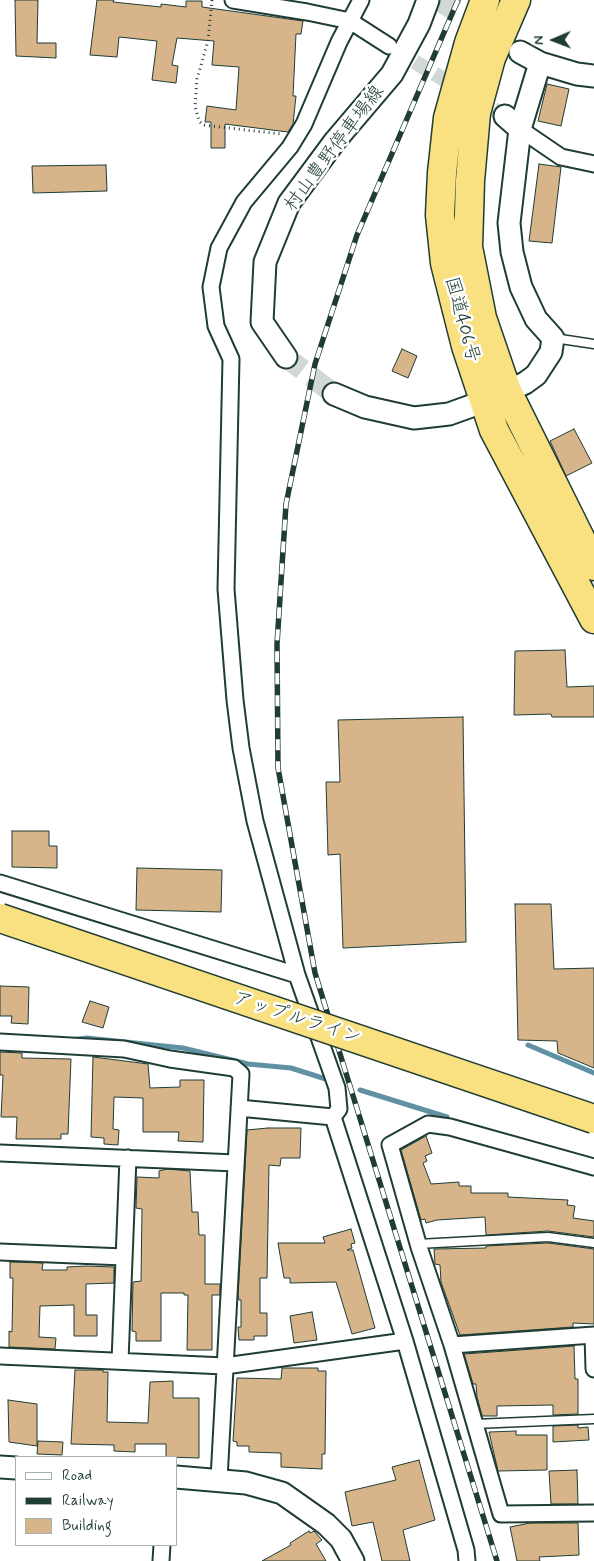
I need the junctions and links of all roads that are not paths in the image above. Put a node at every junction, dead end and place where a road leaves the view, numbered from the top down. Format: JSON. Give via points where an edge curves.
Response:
{"nodes":[{"id":1,"x":233,"y":0,"type":"edge"},
{"id":2,"x":360,"y":0,"type":"edge"},
{"id":3,"x":428,"y":0,"type":"edge"},
{"id":4,"x":485,"y":0,"type":"edge"},
{"id":5,"x":516,"y":0,"type":"edge"},
{"id":6,"x":350,"y":21,"type":"junction"},
{"id":7,"x":389,"y":46,"type":"tunnel mouth"},
{"id":8,"x":520,"y":52,"type":"dead end"},
{"id":9,"x":540,"y":63,"type":"junction"},
{"id":10,"x":594,"y":76,"type":"edge"},
{"id":11,"x":513,"y":123,"type":"junction"},
{"id":12,"x":594,"y":164,"type":"edge"},
{"id":13,"x":553,"y":338,"type":"junction"},
{"id":14,"x":594,"y":344,"type":"edge"},
{"id":15,"x":286,"y":357,"type":"tunnel mouth"},
{"id":16,"x":334,"y":394,"type":"tunnel mouth"},
{"id":17,"x":496,"y":396,"type":"junction"},
{"id":18,"x":594,"y":566,"type":"edge"},
{"id":19,"x":594,"y":619,"type":"edge"},
{"id":20,"x":0,"y":883,"type":"edge"},
{"id":21,"x":0,"y":918,"type":"edge"},
{"id":22,"x":297,"y":974,"type":"junction"},
{"id":23,"x":0,"y":1042,"type":"edge"},
{"id":24,"x":239,"y":1108,"type":"junction"},
{"id":25,"x":333,"y":1117,"type":"junction"},
{"id":26,"x":594,"y":1119,"type":"edge"},
{"id":27,"x":0,"y":1153,"type":"edge"},
{"id":28,"x":128,"y":1158,"type":"junction"},
{"id":29,"x":236,"y":1163,"type":"junction"},
{"id":30,"x":594,"y":1167,"type":"edge"},
{"id":31,"x":594,"y":1243,"type":"edge"},
{"id":32,"x":418,"y":1244,"type":"junction"},
{"id":33,"x":0,"y":1252,"type":"edge"},
{"id":34,"x":124,"y":1257,"type":"junction"},
{"id":35,"x":594,"y":1335,"type":"edge"},
{"id":36,"x":405,"y":1341,"type":"junction"},
{"id":37,"x":452,"y":1345,"type":"junction"},
{"id":38,"x":0,"y":1356,"type":"edge"},
{"id":39,"x":120,"y":1361,"type":"junction"},
{"id":40,"x":225,"y":1366,"type":"junction"},
{"id":41,"x":594,"y":1369,"type":"edge"},
{"id":42,"x":594,"y":1419,"type":"edge"},
{"id":43,"x":474,"y":1424,"type":"junction"},
{"id":44,"x":0,"y":1467,"type":"edge"},
{"id":45,"x":15,"y":1468,"type":"edge"},
{"id":46,"x":178,"y":1477,"type":"edge"},
{"id":47,"x":219,"y":1479,"type":"junction"},
{"id":48,"x":594,"y":1513,"type":"edge"},
{"id":49,"x":162,"y":1546,"type":"edge"},
{"id":50,"x":161,"y":1561,"type":"edge"},
{"id":51,"x":353,"y":1561,"type":"edge"},
{"id":52,"x":467,"y":1561,"type":"edge"}],
"edges":[{"from":1,"to":6,"type":"street"},
{"from":2,"to":6,"type":"street"},
{"from":3,"to":15,"type":"street","name":"村山豊野停車場線","via":[[392,74],[288,203],[265,262],[262,322]]},
{"from":4,"to":17,"type":"highway","name":"国道406号","via":[[448,118],[440,215],[445,263],[466,346]]},
{"from":5,"to":17,"type":"highway","name":"国道406号","via":[[491,58],[476,113],[470,190],[468,247]]},
{"from":6,"to":7,"type":"street"},
{"from":6,"to":22,"type":"street","via":[[297,135],[244,202],[219,248],[212,287],[216,326],[232,359],[226,589],[235,700],[255,821]]},
{"from":8,"to":9,"type":"street"},
{"from":9,"to":10,"type":"street"},
{"from":9,"to":11,"type":"street"},
{"from":11,"to":12,"type":"street","via":[[561,157]]},
{"from":11,"to":13,"type":"street","via":[[509,223],[512,252],[521,287],[536,319]]},
{"from":13,"to":14,"type":"lane"},
{"from":13,"to":17,"type":"street","via":[[551,352],[536,375]]},
{"from":16,"to":17,"type":"street","via":[[365,408],[414,418],[449,414]]},
{"from":17,"to":18,"type":"highway","name":"国道406号"},
{"from":17,"to":19,"type":"highway","name":"国道406号","via":[[494,430]]},
{"from":20,"to":22,"type":"street"},
{"from":21,"to":26,"type":"highway","name":"アップルライン","bridge":true},
{"from":22,"to":25,"type":"street","via":[[337,1088],[339,1110]]},
{"from":23,"to":24,"type":"street","via":[[124,1049],[234,1068],[241,1074]]},
{"from":24,"to":25,"type":"street"},
{"from":24,"to":29,"type":"street"},
{"from":25,"to":36,"type":"street"},
{"from":27,"to":28,"type":"street"},
{"from":28,"to":29,"type":"street"},
{"from":28,"to":34,"type":"street"},
{"from":29,"to":40,"type":"street"},
{"from":30,"to":32,"type":"street","via":[[428,1124],[390,1146]]},
{"from":31,"to":32,"type":"lane","via":[[548,1237]]},
{"from":32,"to":37,"type":"street"},
{"from":33,"to":34,"type":"street"},
{"from":34,"to":39,"type":"street"},
{"from":35,"to":37,"type":"street"},
{"from":35,"to":41,"type":"street"},
{"from":36,"to":40,"type":"street"},
{"from":36,"to":52,"type":"street"},
{"from":37,"to":43,"type":"street"},
{"from":38,"to":39,"type":"street"},
{"from":39,"to":40,"type":"street"},
{"from":40,"to":47,"type":"street"},
{"from":42,"to":43,"type":"lane"},
{"from":43,"to":48,"type":"street","via":[[501,1514]]},
{"from":44,"to":45,"type":"street"},
{"from":46,"to":47,"type":"street"},
{"from":47,"to":51,"type":"street","via":[[246,1483],[291,1498],[341,1539]]},
{"from":49,"to":50,"type":"street"}]}
